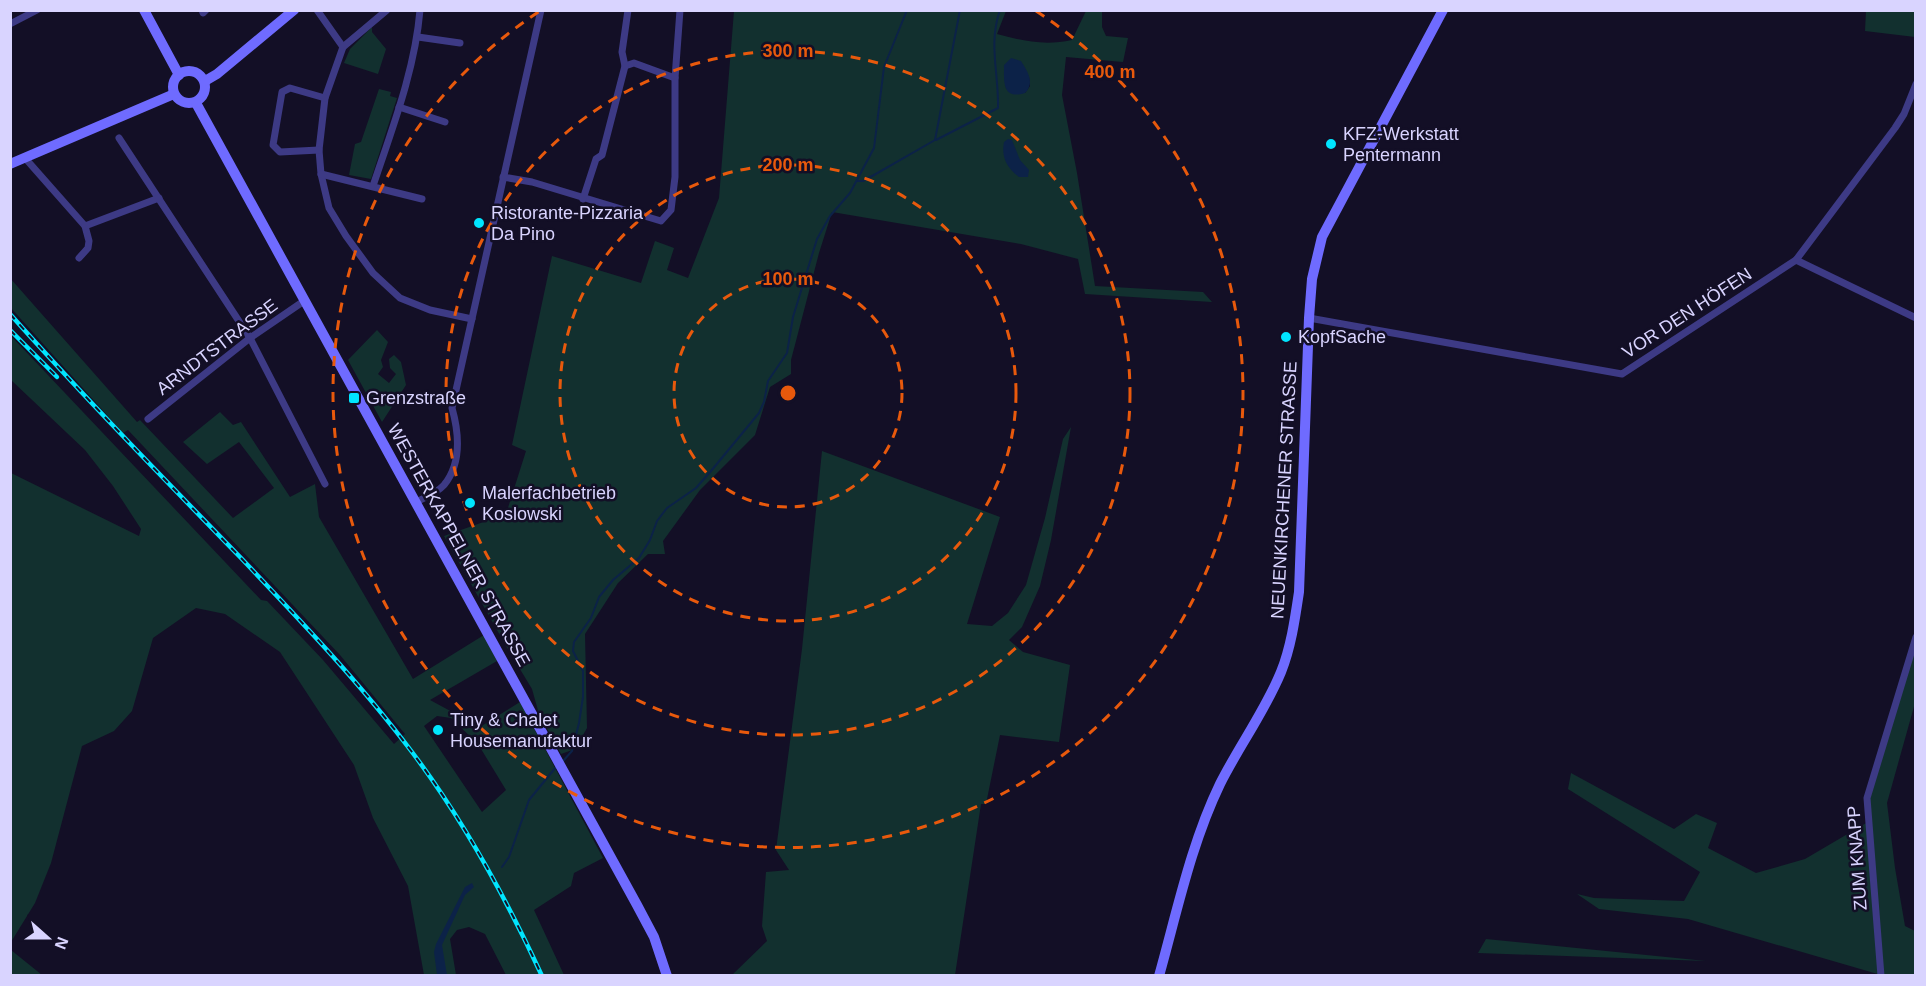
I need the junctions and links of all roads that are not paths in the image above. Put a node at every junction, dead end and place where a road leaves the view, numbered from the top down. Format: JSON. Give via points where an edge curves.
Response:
{"nodes":[{"id":1,"x":37,"y":10,"type":"edge"},
{"id":2,"x":144,"y":10,"type":"edge"},
{"id":3,"x":294,"y":10,"type":"edge"},
{"id":4,"x":316,"y":10,"type":"edge"},
{"id":5,"x":387,"y":10,"type":"edge"},
{"id":6,"x":420,"y":10,"type":"edge"},
{"id":7,"x":541,"y":10,"type":"edge"},
{"id":8,"x":628,"y":10,"type":"edge"},
{"id":9,"x":680,"y":10,"type":"edge"},
{"id":10,"x":1443,"y":10,"type":"edge"},
{"id":11,"x":10,"y":24,"type":"edge"},
{"id":12,"x":418,"y":37,"type":"junction"},
{"id":13,"x":460,"y":43,"type":"dead end"},
{"id":14,"x":343,"y":47,"type":"junction"},
{"id":15,"x":625,"y":66,"type":"junction"},
{"id":16,"x":179,"y":75,"type":"junction"},
{"id":17,"x":675,"y":78,"type":"junction"},
{"id":18,"x":204,"y":81,"type":"junction"},
{"id":19,"x":1916,"y":84,"type":"edge"},
{"id":20,"x":174,"y":94,"type":"junction"},
{"id":21,"x":326,"y":98,"type":"junction"},
{"id":22,"x":196,"y":103,"type":"junction"},
{"id":23,"x":399,"y":107,"type":"junction"},
{"id":24,"x":445,"y":122,"type":"dead end"},
{"id":25,"x":119,"y":138,"type":"dead end"},
{"id":26,"x":320,"y":150,"type":"junction"},
{"id":27,"x":25,"y":158,"type":"junction"},
{"id":28,"x":10,"y":164,"type":"edge"},
{"id":29,"x":321,"y":174,"type":"junction"},
{"id":30,"x":503,"y":177,"type":"junction"},
{"id":31,"x":373,"y":186,"type":"junction"},
{"id":32,"x":159,"y":198,"type":"junction"},
{"id":33,"x":422,"y":199,"type":"dead end"},
{"id":34,"x":583,"y":199,"type":"junction"},
{"id":35,"x":85,"y":226,"type":"junction"},
{"id":36,"x":79,"y":258,"type":"dead end"},
{"id":37,"x":1796,"y":260,"type":"junction"},
{"id":38,"x":304,"y":301,"type":"junction"},
{"id":39,"x":1309,"y":318,"type":"junction"},
{"id":40,"x":1916,"y":318,"type":"edge"},
{"id":41,"x":472,"y":319,"type":"junction"},
{"id":42,"x":250,"y":338,"type":"junction"},
{"id":43,"x":148,"y":418,"type":"dead end"},
{"id":44,"x":325,"y":484,"type":"dead end"},
{"id":45,"x":416,"y":502,"type":"junction"},
{"id":46,"x":1916,"y":637,"type":"edge"},
{"id":47,"x":667,"y":975,"type":"edge"},
{"id":48,"x":1160,"y":975,"type":"edge"},
{"id":49,"x":1881,"y":975,"type":"edge"}],
"edges":[{"from":1,"to":11,"type":"street"},
{"from":2,"to":16,"type":"street"},
{"from":3,"to":18,"type":"street"},
{"from":4,"to":14,"type":"street"},
{"from":5,"to":14,"type":"street"},
{"from":6,"to":12,"type":"street"},
{"from":7,"to":30,"type":"street"},
{"from":8,"to":15,"type":"street","via":[[622,52]]},
{"from":9,"to":17,"type":"street"},
{"from":10,"to":39,"type":"street","name":"NEUENKIRCHENER STRASSE","via":[[1322,237],[1312,279]]},
{"from":12,"to":13,"type":"street"},
{"from":12,"to":23,"type":"street"},
{"from":14,"to":21,"type":"street"},
{"from":15,"to":17,"type":"street","via":[[634,63]]},
{"from":15,"to":34,"type":"street","via":[[602,155],[596,159]]},
{"from":16,"to":18,"type":"street","via":[[193,71]]},
{"from":16,"to":20,"type":"street","via":[[173,84]]},
{"from":17,"to":34,"type":"street","via":[[671,210],[661,221]]},
{"from":18,"to":22,"type":"street","via":[[206,91]]},
{"from":19,"to":37,"type":"street","name":"VOR DEN HÖFEN","via":[[1895,128]]},
{"from":20,"to":22,"type":"street","via":[[181,102]]},
{"from":20,"to":27,"type":"street"},
{"from":21,"to":26,"type":"street"},
{"from":21,"to":26,"type":"street","via":[[290,88],[282,92],[273,145],[280,152]]},
{"from":22,"to":38,"type":"street","name":"WESTERKAPPELNER STRASSE"},
{"from":23,"to":24,"type":"street"},
{"from":23,"to":31,"type":"street"},
{"from":25,"to":32,"type":"street"},
{"from":26,"to":29,"type":"street"},
{"from":27,"to":28,"type":"street"},
{"from":27,"to":35,"type":"street"},
{"from":29,"to":31,"type":"street"},
{"from":29,"to":41,"type":"street","via":[[328,208],[373,273],[400,298],[430,310]]},
{"from":30,"to":34,"type":"street"},
{"from":30,"to":41,"type":"street"},
{"from":31,"to":33,"type":"street"},
{"from":32,"to":35,"type":"street"},
{"from":32,"to":42,"type":"street"},
{"from":35,"to":36,"type":"street","via":[[88,248]]},
{"from":37,"to":39,"type":"street","name":"VOR DEN HÖFEN","via":[[1622,374]]},
{"from":37,"to":40,"type":"street"},
{"from":38,"to":42,"type":"street","name":"ARNDTSTRASSE"},
{"from":38,"to":45,"type":"street","name":"WESTERKAPPELNER STRASSE"},
{"from":39,"to":48,"type":"street","name":"NEUENKIRCHENER STRASSE","via":[[1299,592],[1293,631],[1281,672],[1207,816]]},
{"from":41,"to":45,"type":"street","via":[[452,408],[459,446],[453,469],[443,486]]},
{"from":42,"to":43,"type":"street","name":"ARNDTSTRASSE"},
{"from":42,"to":44,"type":"street"},
{"from":45,"to":47,"type":"street","name":"WESTERKAPPELNER STRASSE","via":[[654,937]]},
{"from":46,"to":49,"type":"street","name":"ZUM KNAPP","via":[[1866,798]]}]}
